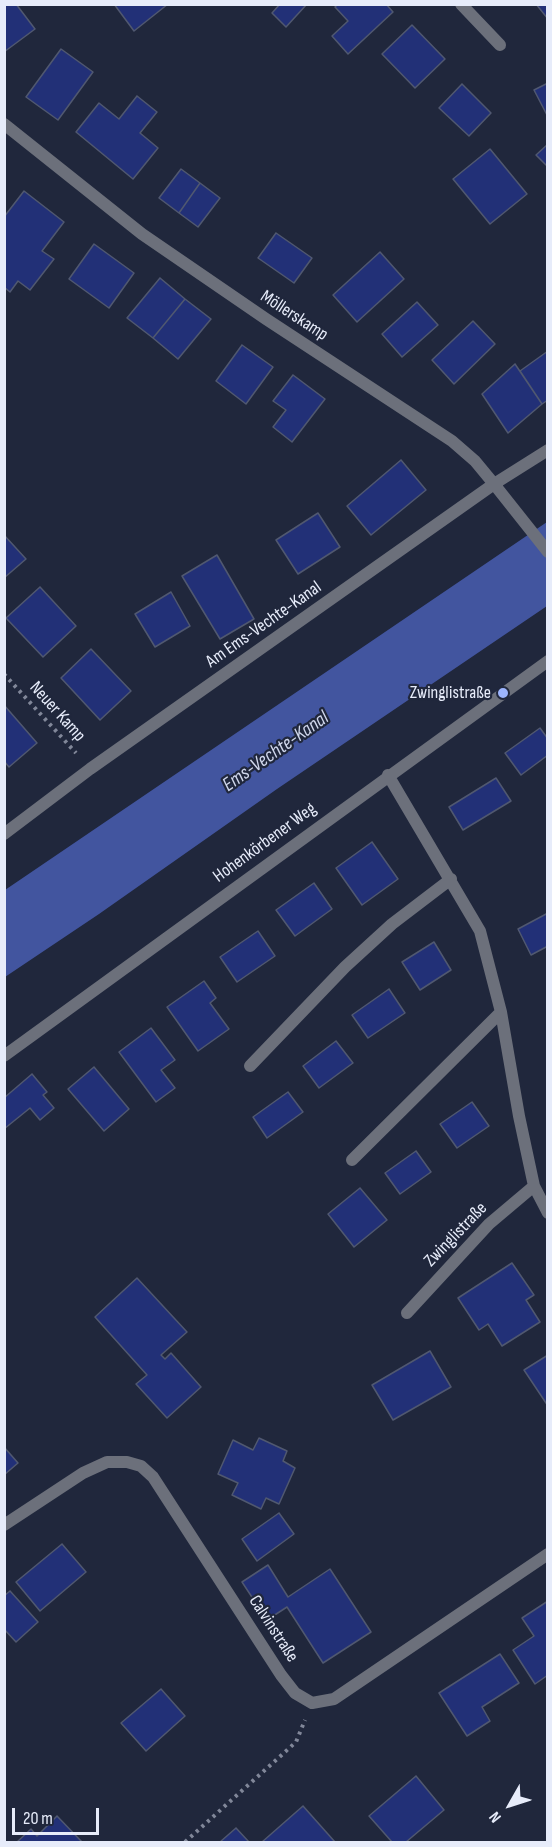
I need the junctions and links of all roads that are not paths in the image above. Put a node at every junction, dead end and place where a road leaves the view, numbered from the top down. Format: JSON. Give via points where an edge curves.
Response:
{"nodes":[{"id":1,"x":461,"y":4,"type":"edge"},
{"id":2,"x":500,"y":45,"type":"dead end"},
{"id":3,"x":4,"y":124,"type":"edge"},
{"id":4,"x":548,"y":450,"type":"edge"},
{"id":5,"x":494,"y":484,"type":"junction"},
{"id":6,"x":548,"y":552,"type":"edge"},
{"id":7,"x":548,"y":661,"type":"edge"},
{"id":8,"x":388,"y":775,"type":"junction"},
{"id":9,"x":4,"y":834,"type":"edge"},
{"id":10,"x":451,"y":879,"type":"junction"},
{"id":11,"x":501,"y":1012,"type":"junction"},
{"id":12,"x":4,"y":1056,"type":"edge"},
{"id":13,"x":250,"y":1066,"type":"dead end"},
{"id":14,"x":352,"y":1160,"type":"dead end"},
{"id":15,"x":534,"y":1186,"type":"junction"},
{"id":16,"x":548,"y":1213,"type":"edge"},
{"id":17,"x":407,"y":1313,"type":"dead end"},
{"id":18,"x":4,"y":1525,"type":"edge"},
{"id":19,"x":548,"y":1554,"type":"edge"}],
"edges":[{"from":1,"to":2,"type":"street"},
{"from":3,"to":5,"type":"street","name":"Möllerskamp","via":[[142,234],[453,441]]},
{"from":4,"to":5,"type":"street","name":"Am Ems-Vechte-Kanal"},
{"from":5,"to":6,"type":"street","name":"Möllerskamp"},
{"from":5,"to":9,"type":"street","name":"Am Ems-Vechte-Kanal"},
{"from":7,"to":8,"type":"street","name":"Hohenkörbener Weg"},
{"from":8,"to":10,"type":"street"},
{"from":8,"to":12,"type":"street","name":"Hohenkörbener Weg"},
{"from":10,"to":11,"type":"street","via":[[480,931]]},
{"from":10,"to":13,"type":"street","via":[[345,966]]},
{"from":11,"to":14,"type":"street"},
{"from":11,"to":15,"type":"street"},
{"from":15,"to":16,"type":"street"},
{"from":15,"to":17,"type":"street","name":"Zwinglistraße","via":[[489,1224]]},
{"from":18,"to":19,"type":"street","name":"Calvinstraße","via":[[83,1473],[107,1462],[141,1466],[153,1477],[281,1675],[295,1693],[312,1703],[334,1699]]}]}
